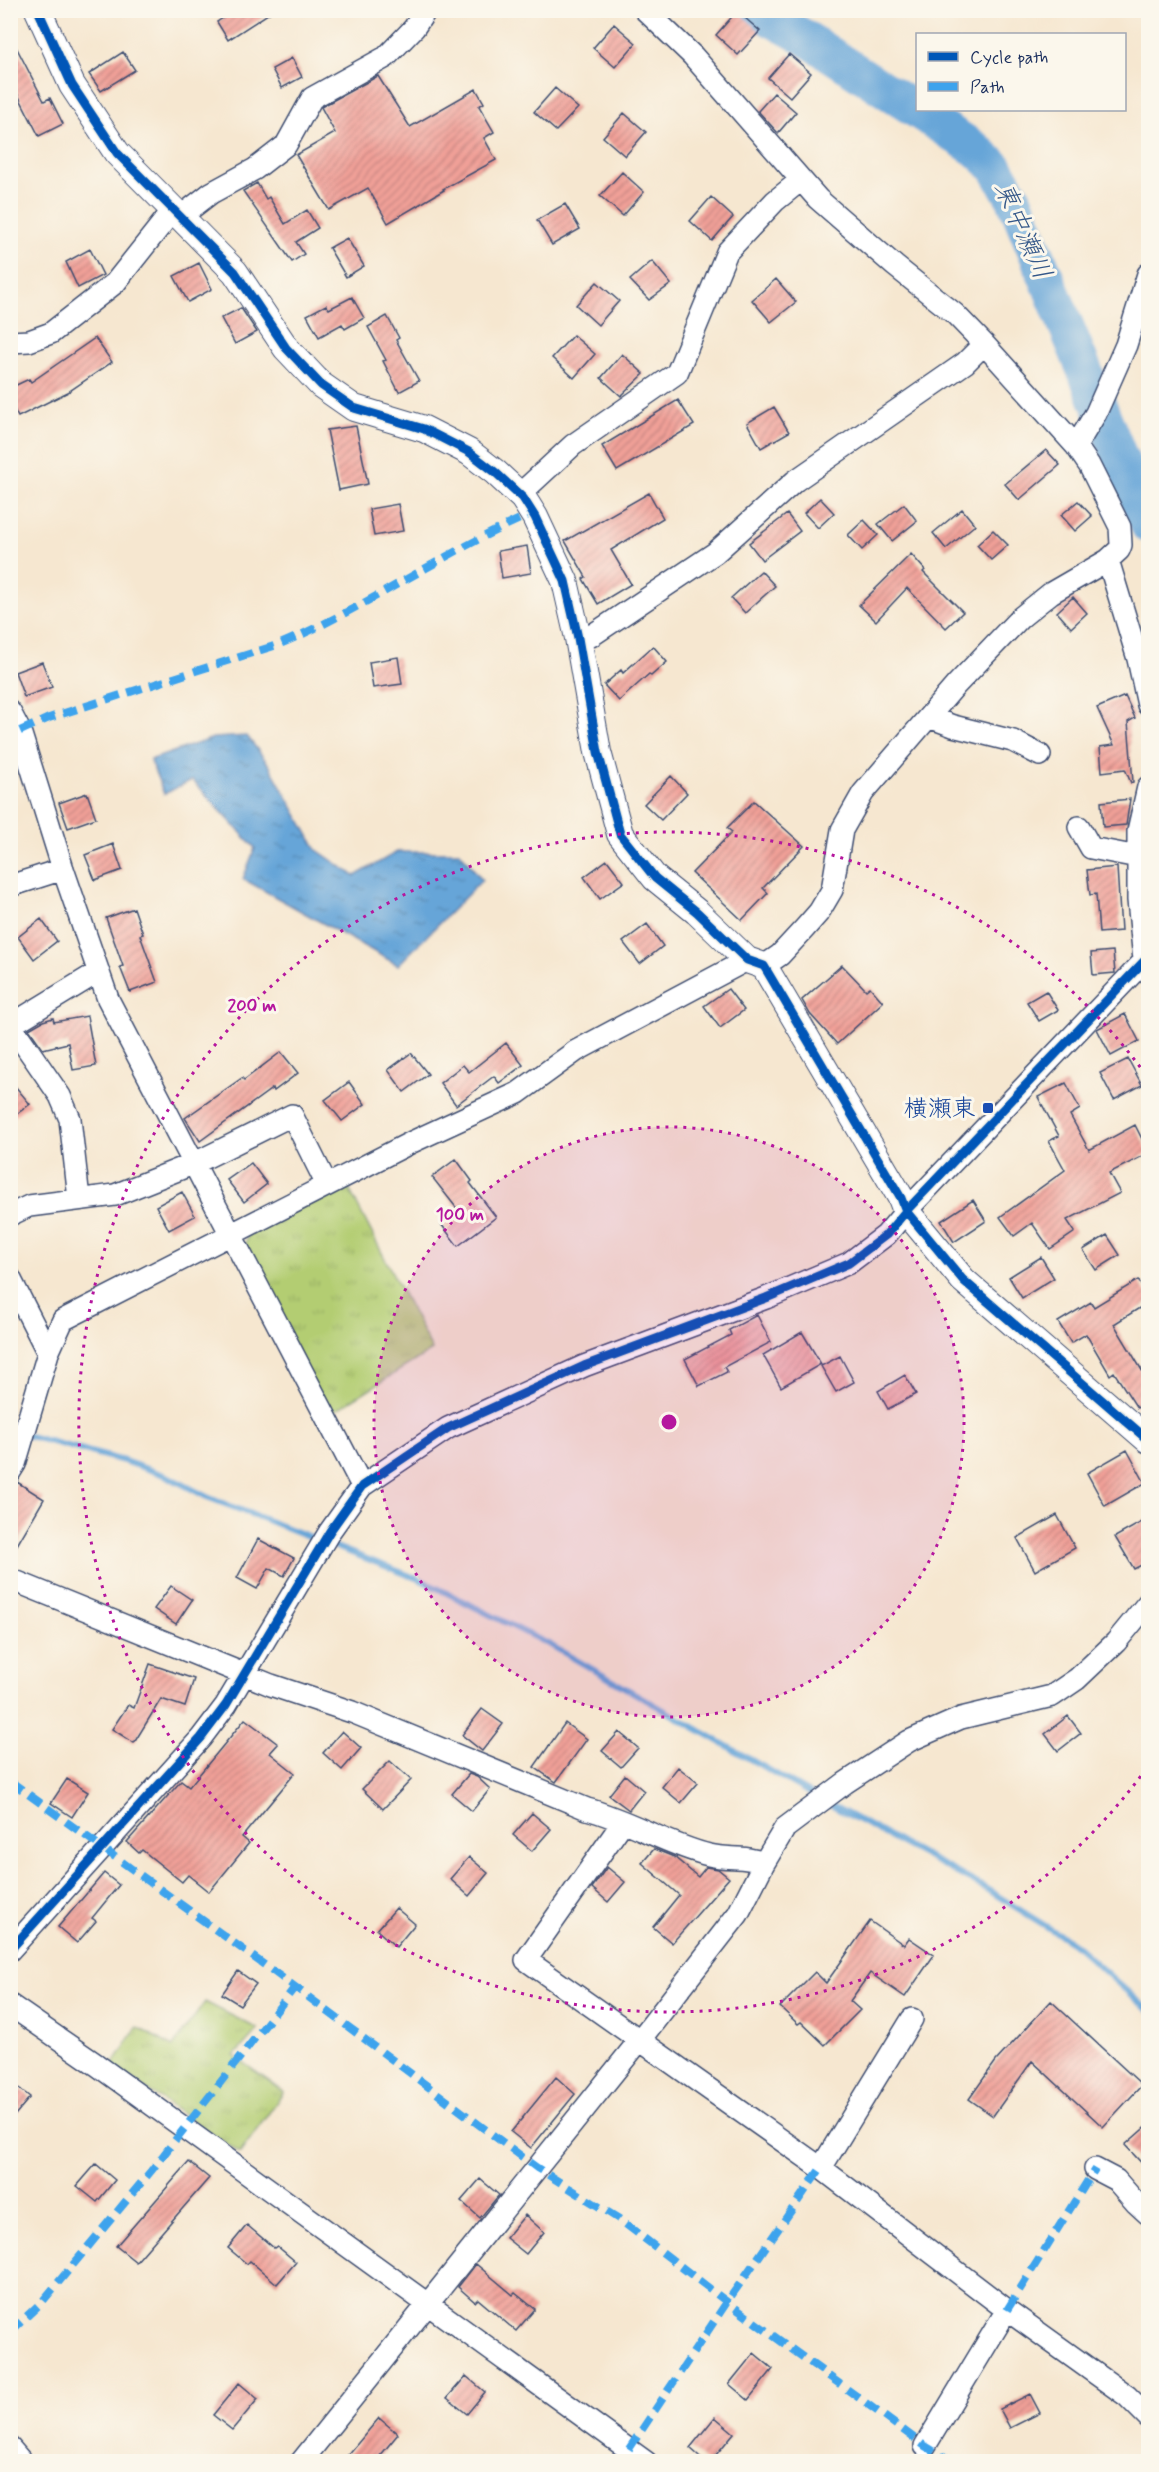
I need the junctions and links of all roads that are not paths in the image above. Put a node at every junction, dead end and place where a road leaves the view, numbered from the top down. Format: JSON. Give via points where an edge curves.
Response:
{"nodes":[{"id":1,"x":38,"y":10,"type":"edge"},
{"id":2,"x":426,"y":10,"type":"edge"},
{"id":3,"x":645,"y":10,"type":"edge"},
{"id":4,"x":801,"y":180,"type":"junction"},
{"id":5,"x":176,"y":214,"type":"junction"},
{"id":6,"x":1149,"y":274,"type":"edge"},
{"id":7,"x":10,"y":342,"type":"edge"},
{"id":8,"x":984,"y":344,"type":"junction"},
{"id":9,"x":1076,"y":446,"type":"junction"},
{"id":10,"x":519,"y":495,"type":"junction"},
{"id":11,"x":1108,"y":560,"type":"junction"},
{"id":12,"x":578,"y":638,"type":"junction"},
{"id":13,"x":1149,"y":705,"type":"edge"},
{"id":14,"x":10,"y":712,"type":"edge"},
{"id":15,"x":929,"y":717,"type":"junction"},
{"id":16,"x":1040,"y":755,"type":"dead end"},
{"id":17,"x":1149,"y":787,"type":"edge"},
{"id":18,"x":1079,"y":827,"type":"dead end"},
{"id":19,"x":1138,"y":857,"type":"junction"},
{"id":20,"x":63,"y":869,"type":"junction"},
{"id":21,"x":10,"y":886,"type":"edge"},
{"id":22,"x":1146,"y":958,"type":"edge"},
{"id":23,"x":755,"y":963,"type":"junction"},
{"id":24,"x":98,"y":972,"type":"junction"},
{"id":25,"x":195,"y":1163,"type":"junction"},
{"id":26,"x":327,"y":1185,"type":"junction"},
{"id":27,"x":79,"y":1199,"type":"junction"},
{"id":28,"x":906,"y":1211,"type":"junction"},
{"id":29,"x":10,"y":1215,"type":"edge"},
{"id":30,"x":232,"y":1235,"type":"junction"},
{"id":31,"x":10,"y":1278,"type":"edge"},
{"id":32,"x":48,"y":1353,"type":"junction"},
{"id":33,"x":1149,"y":1440,"type":"edge"},
{"id":34,"x":14,"y":1463,"type":"edge"},
{"id":35,"x":362,"y":1486,"type":"junction"},
{"id":36,"x":10,"y":1579,"type":"edge"},
{"id":37,"x":1149,"y":1603,"type":"edge"},
{"id":38,"x":244,"y":1672,"type":"junction"},
{"id":39,"x":623,"y":1822,"type":"junction"},
{"id":40,"x":764,"y":1863,"type":"junction"},
{"id":41,"x":10,"y":1950,"type":"edge"},
{"id":42,"x":10,"y":2005,"type":"edge"},
{"id":43,"x":912,"y":2019,"type":"dead end"},
{"id":44,"x":639,"y":2041,"type":"junction"},
{"id":45,"x":821,"y":2168,"type":"junction"},
{"id":46,"x":1095,"y":2169,"type":"dead end"},
{"id":47,"x":1149,"y":2214,"type":"edge"},
{"id":48,"x":427,"y":2303,"type":"junction"},
{"id":49,"x":1007,"y":2310,"type":"junction"},
{"id":50,"x":1149,"y":2417,"type":"edge"},
{"id":51,"x":925,"y":2446,"type":"dead end"},
{"id":52,"x":10,"y":2448,"type":"edge"},
{"id":53,"x":22,"y":2462,"type":"edge"},
{"id":54,"x":301,"y":2462,"type":"edge"},
{"id":55,"x":646,"y":2462,"type":"edge"}],
"edges":[{"from":1,"to":5,"type":"street","via":[[72,85],[117,153]]},
{"from":2,"to":5,"type":"street","via":[[386,57],[312,98],[286,145],[255,169]]},
{"from":3,"to":4,"type":"street","via":[[693,56]]},
{"from":4,"to":8,"type":"street"},
{"from":4,"to":10,"type":"street","via":[[775,201],[727,252],[677,373],[573,445]]},
{"from":5,"to":7,"type":"street","via":[[115,283],[51,333]]},
{"from":5,"to":10,"type":"street","via":[[235,272],[286,348],[321,385],[354,408],[424,429],[469,452]]},
{"from":6,"to":9,"type":"street","via":[[1126,345]]},
{"from":8,"to":9,"type":"street"},
{"from":8,"to":12,"type":"street","via":[[965,363],[795,481],[715,553],[591,636]]},
{"from":9,"to":11,"type":"street","via":[[1120,527],[1121,545]]},
{"from":10,"to":12,"type":"street","via":[[535,517],[565,581]]},
{"from":11,"to":13,"type":"street"},
{"from":11,"to":15,"type":"street","via":[[1051,593],[1020,618]]},
{"from":12,"to":23,"type":"street","via":[[598,752],[620,834],[655,878]]},
{"from":14,"to":20,"type":"street","via":[[20,730]]},
{"from":15,"to":16,"type":"street","via":[[1012,741]]},
{"from":15,"to":23,"type":"street","via":[[863,794],[842,830],[832,890],[819,912],[780,955]]},
{"from":17,"to":19,"type":"street","via":[[1138,831]]},
{"from":18,"to":19,"type":"street","via":[[1091,848]]},
{"from":19,"to":22,"type":"street","via":[[1138,900]]},
{"from":20,"to":21,"type":"street"},
{"from":20,"to":24,"type":"street"},
{"from":22,"to":28,"type":"street"},
{"from":23,"to":26,"type":"street","via":[[584,1046],[518,1093]]},
{"from":23,"to":28,"type":"street"},
{"from":24,"to":25,"type":"street","via":[[108,999]]},
{"from":24,"to":27,"type":"street","via":[[11,1025],[60,1096],[70,1119]]},
{"from":25,"to":26,"type":"street","via":[[292,1115]]},
{"from":25,"to":27,"type":"street","via":[[115,1195]]},
{"from":25,"to":30,"type":"street"},
{"from":26,"to":30,"type":"street"},
{"from":27,"to":29,"type":"street","via":[[30,1206]]},
{"from":28,"to":33,"type":"street","via":[[963,1281]]},
{"from":28,"to":35,"type":"street","via":[[886,1235],[849,1263],[584,1366],[448,1428]]},
{"from":30,"to":32,"type":"street","via":[[63,1320]]},
{"from":30,"to":35,"type":"street"},
{"from":31,"to":32,"type":"street"},
{"from":32,"to":34,"type":"street"},
{"from":35,"to":38,"type":"street"},
{"from":36,"to":38,"type":"street"},
{"from":37,"to":40,"type":"street","via":[[1116,1642],[1077,1679],[1052,1696],[960,1718],[909,1741],[785,1828]]},
{"from":38,"to":39,"type":"street"},
{"from":38,"to":41,"type":"street","via":[[201,1738]]},
{"from":39,"to":40,"type":"street","via":[[710,1855],[751,1857]]},
{"from":39,"to":44,"type":"street","via":[[526,1960]]},
{"from":40,"to":44,"type":"street","via":[[738,1914]]},
{"from":42,"to":48,"type":"street"},
{"from":43,"to":45,"type":"street"},
{"from":44,"to":45,"type":"street"},
{"from":44,"to":48,"type":"street"},
{"from":45,"to":49,"type":"street"},
{"from":46,"to":47,"type":"street","via":[[1116,2180]]},
{"from":48,"to":54,"type":"street"},
{"from":48,"to":55,"type":"street"},
{"from":49,"to":50,"type":"street","via":[[1127,2396]]},
{"from":49,"to":51,"type":"street"},
{"from":52,"to":53,"type":"street"}]}
